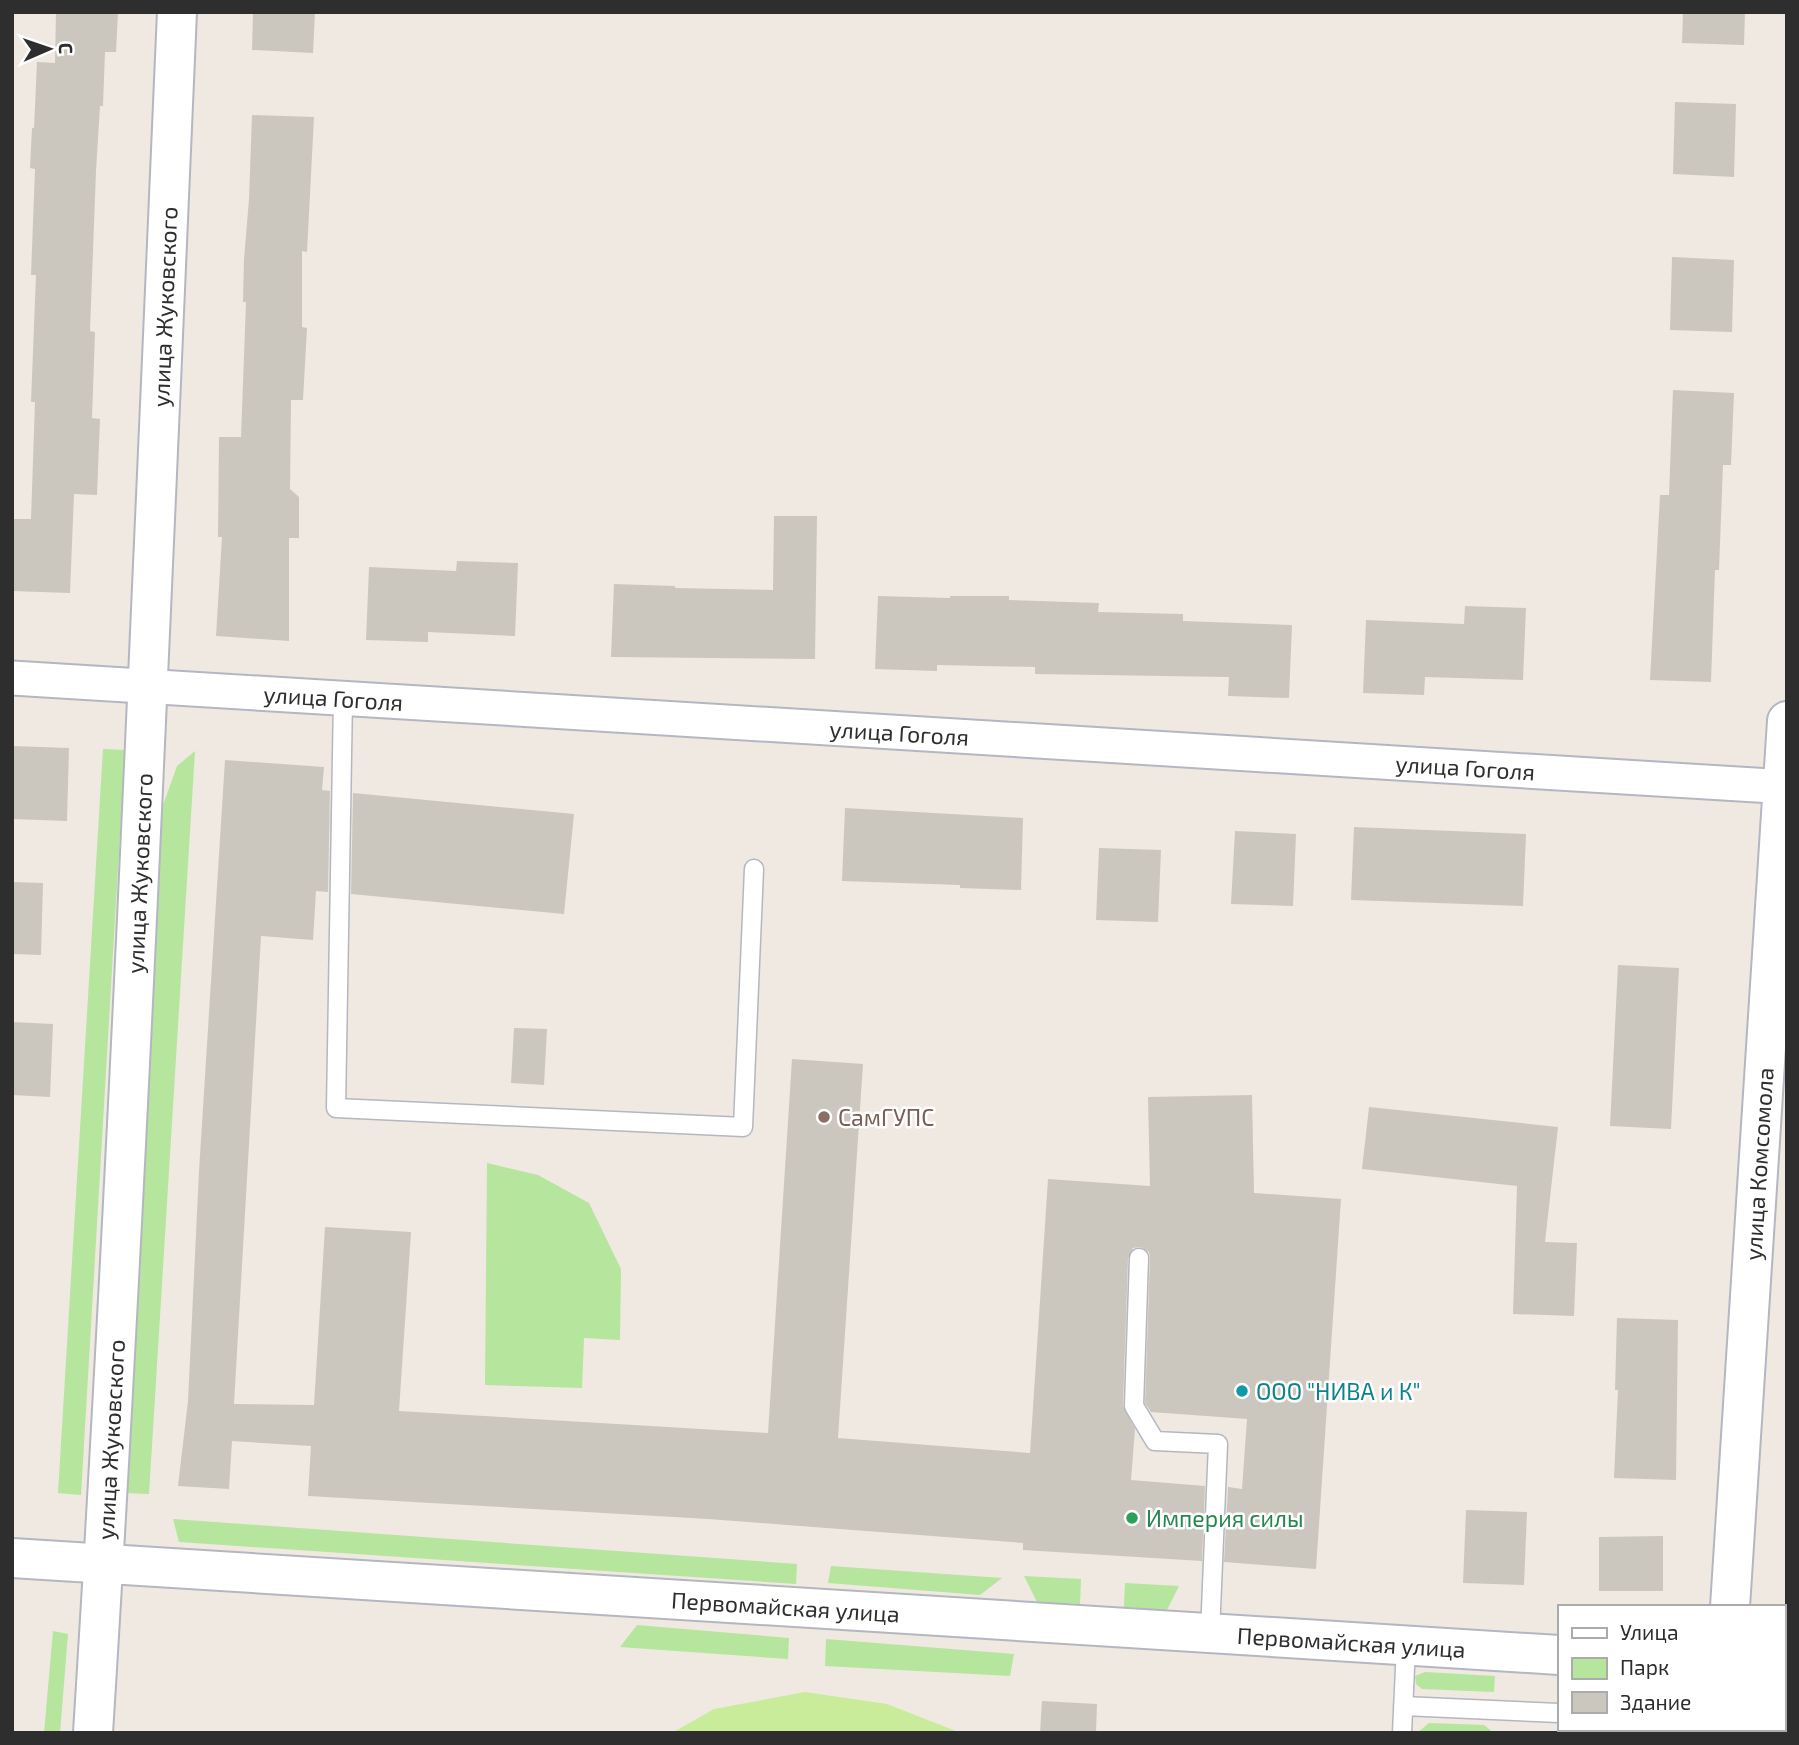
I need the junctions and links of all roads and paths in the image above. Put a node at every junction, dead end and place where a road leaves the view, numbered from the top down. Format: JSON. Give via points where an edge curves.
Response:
{"nodes":[{"id":1,"x":177,"y":12,"type":"edge"},
{"id":2,"x":12,"y":678,"type":"edge"},
{"id":3,"x":148,"y":685,"type":"junction"},
{"id":4,"x":343,"y":697,"type":"junction"},
{"id":5,"x":1787,"y":721,"type":"edge"},
{"id":6,"x":1785,"y":787,"type":"edge"},
{"id":7,"x":754,"y":869,"type":"dead end"},
{"id":8,"x":1139,"y":1258,"type":"dead end"},
{"id":9,"x":12,"y":1558,"type":"edge"},
{"id":10,"x":104,"y":1564,"type":"junction"},
{"id":11,"x":1730,"y":1605,"type":"edge"},
{"id":12,"x":1210,"y":1633,"type":"junction"},
{"id":13,"x":1406,"y":1646,"type":"junction"},
{"id":14,"x":1558,"y":1655,"type":"edge"},
{"id":15,"x":1403,"y":1706,"type":"junction"},
{"id":16,"x":1558,"y":1713,"type":"edge"},
{"id":17,"x":93,"y":1733,"type":"edge"},
{"id":18,"x":1402,"y":1733,"type":"edge"}],
"edges":[{"from":1,"to":3,"type":"street","name":"улица Жуковского"},
{"from":2,"to":3,"type":"street","name":"улица Гоголя"},
{"from":3,"to":4,"type":"street","name":"улица Гоголя"},
{"from":3,"to":10,"type":"street","name":"улица Жуковского"},
{"from":4,"to":6,"type":"street","name":"улица Гоголя"},
{"from":4,"to":7,"type":"lane","via":[[336,1108],[743,1127]]},
{"from":5,"to":6,"type":"street","name":"улица Комсомола"},
{"from":6,"to":11,"type":"street","name":"улица Комсомола"},
{"from":8,"to":12,"type":"lane","via":[[1134,1406],[1155,1441],[1218,1444]]},
{"from":9,"to":10,"type":"street","name":"Первомайская улица"},
{"from":10,"to":12,"type":"street","name":"Первомайская улица"},
{"from":10,"to":17,"type":"street","name":"улица Жуковского"},
{"from":12,"to":13,"type":"street","name":"Первомайская улица"},
{"from":13,"to":14,"type":"street","name":"Первомайская улица"},
{"from":13,"to":15,"type":"lane"},
{"from":15,"to":16,"type":"lane"},
{"from":15,"to":18,"type":"lane"}]}
